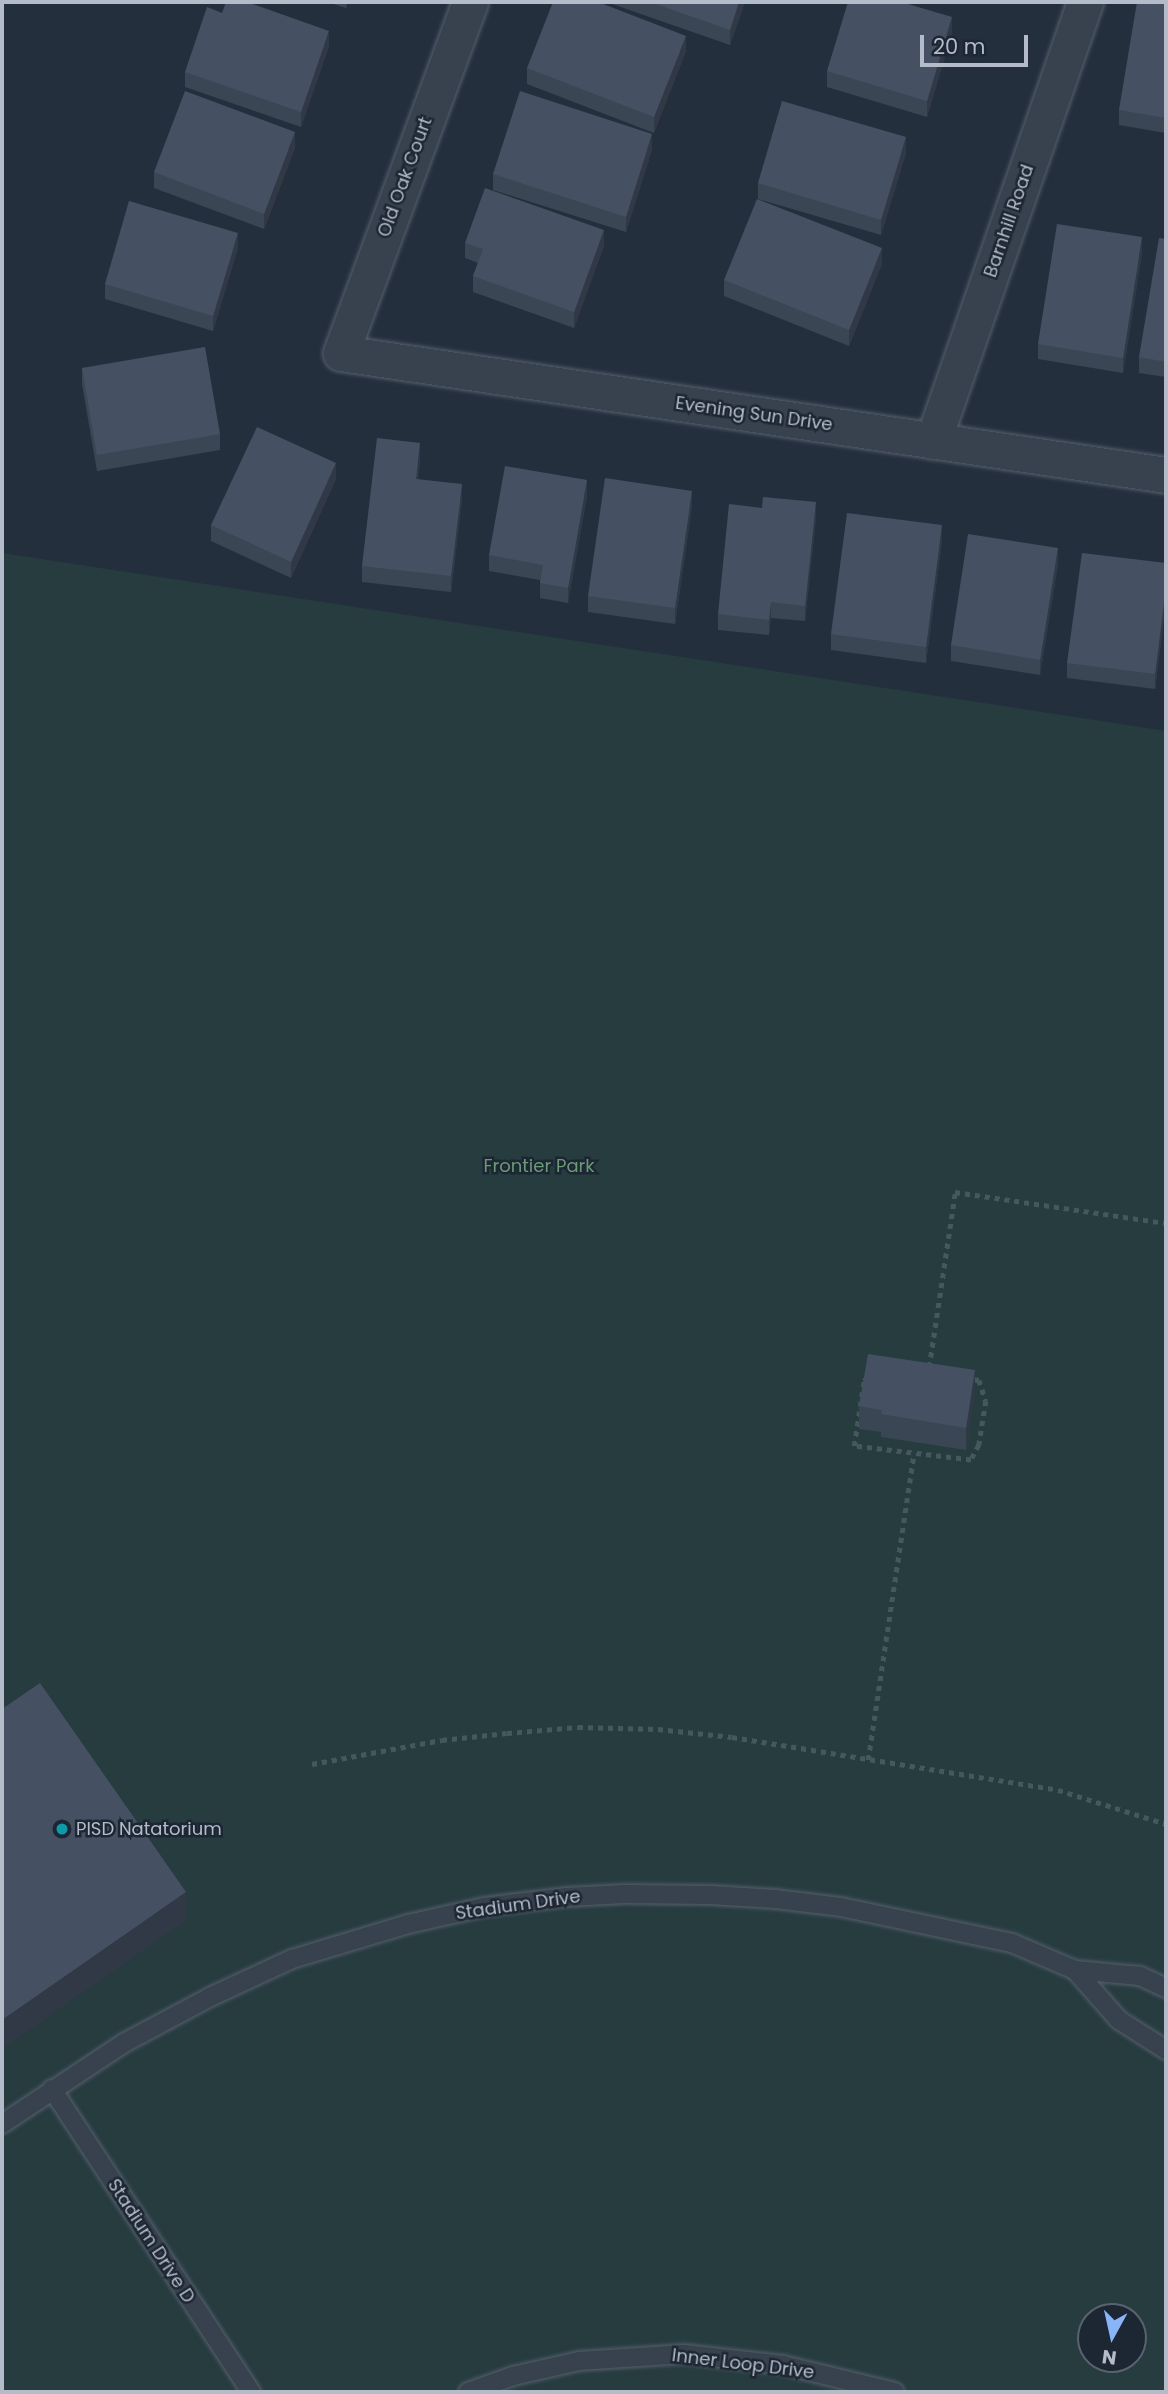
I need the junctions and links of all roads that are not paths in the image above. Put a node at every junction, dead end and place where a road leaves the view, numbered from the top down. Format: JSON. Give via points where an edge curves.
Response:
{"nodes":[{"id":1,"x":470,"y":2,"type":"edge"},
{"id":2,"x":1085,"y":2,"type":"edge"},
{"id":3,"x":341,"y":353,"type":"joint"},
{"id":4,"x":933,"y":441,"type":"junction"},
{"id":5,"x":1166,"y":475,"type":"edge"},
{"id":6,"x":1075,"y":1970,"type":"junction"},
{"id":7,"x":1166,"y":1988,"type":"edge"},
{"id":8,"x":1166,"y":2050,"type":"edge"},
{"id":9,"x":51,"y":2089,"type":"junction"},
{"id":10,"x":2,"y":2124,"type":"edge"},
{"id":11,"x":251,"y":2392,"type":"edge"},
{"id":12,"x":468,"y":2392,"type":"edge"},
{"id":13,"x":895,"y":2392,"type":"edge"}],
"edges":[{"from":1,"to":3,"type":"street","name":"Old Oak Court"},
{"from":2,"to":4,"type":"street","name":"Barnhill Road"},
{"from":3,"to":4,"type":"street","name":"Evening Sun Drive"},
{"from":4,"to":5,"type":"street","name":"Evening Sun Drive"},
{"from":6,"to":7,"type":"lane","name":"Stadium Drive","via":[[1140,1976]]},
{"from":6,"to":8,"type":"lane","name":"Stadium Drive","via":[[1119,2020]]},
{"from":6,"to":9,"type":"lane","name":"Stadium Drive","via":[[1012,1943],[841,1907],[775,1899],[625,1894],[526,1902],[408,1924],[292,1959],[136,2036]]},
{"from":9,"to":10,"type":"lane","name":"Stadium Drive"},
{"from":9,"to":11,"type":"lane","name":"Stadium Drive D"},
{"from":12,"to":13,"type":"lane","name":"Inner Loop Drive","via":[[579,2361],[684,2354],[783,2365]]}]}
